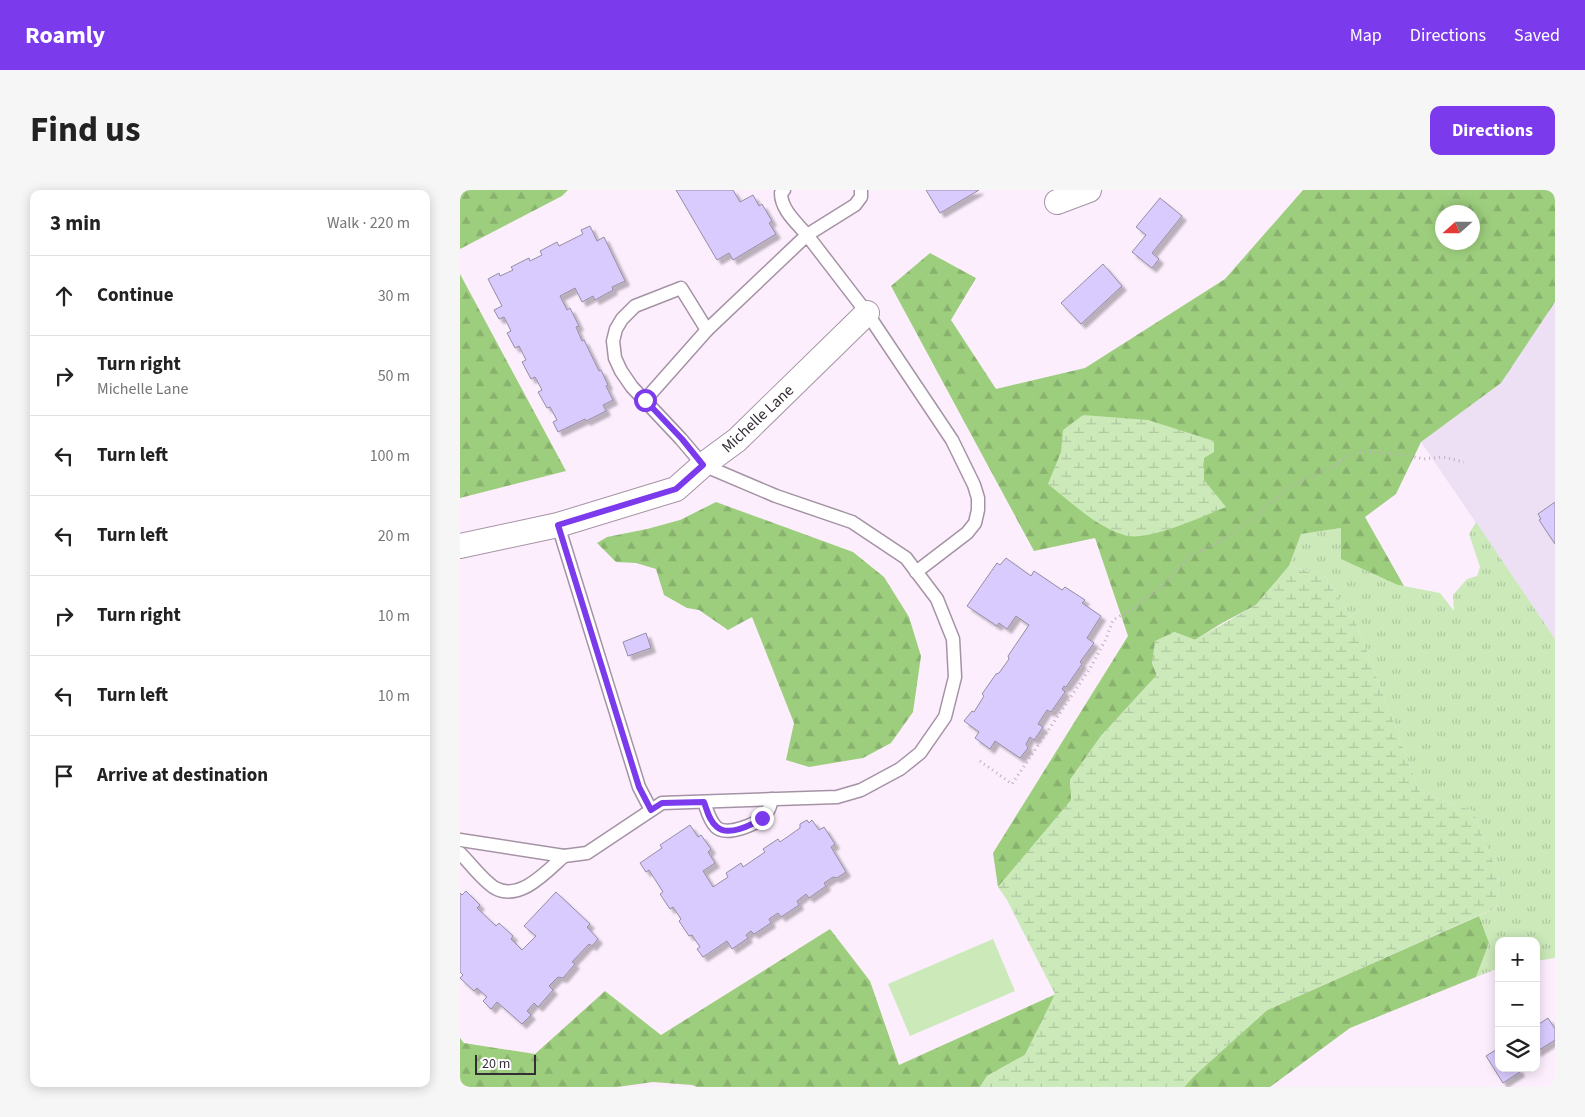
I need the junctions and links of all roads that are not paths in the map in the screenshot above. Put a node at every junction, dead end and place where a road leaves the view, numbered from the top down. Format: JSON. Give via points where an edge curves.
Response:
{"nodes":[{"id":1,"x":784,"y":190,"type":"edge"},
{"id":2,"x":861,"y":190,"type":"edge"},
{"id":3,"x":1090,"y":190,"type":"edge"},
{"id":4,"x":1057,"y":202,"type":"dead end"},
{"id":5,"x":807,"y":235,"type":"junction"},
{"id":6,"x":867,"y":313,"type":"junction"},
{"id":7,"x":707,"y":330,"type":"junction"},
{"id":8,"x":645,"y":400,"type":"junction"},
{"id":9,"x":703,"y":465,"type":"junction"},
{"id":10,"x":558,"y":525,"type":"junction"},
{"id":11,"x":460,"y":546,"type":"edge"},
{"id":12,"x":916,"y":572,"type":"junction"},
{"id":13,"x":772,"y":799,"type":"junction"},
{"id":14,"x":704,"y":802,"type":"junction"},
{"id":15,"x":651,"y":810,"type":"junction"},
{"id":16,"x":460,"y":840,"type":"edge"},
{"id":17,"x":460,"y":853,"type":"edge"},
{"id":18,"x":564,"y":856,"type":"junction"}],
"edges":[{"from":1,"to":5,"type":"lane","via":[[781,201]]},
{"from":2,"to":5,"type":"lane","via":[[862,198],[855,205]]},
{"from":3,"to":4,"type":"street"},
{"from":5,"to":6,"type":"lane"},
{"from":5,"to":7,"type":"lane"},
{"from":6,"to":9,"type":"street","name":"Michelle Lane","via":[[737,440]]},
{"from":6,"to":12,"type":"lane","via":[[952,440],[978,498],[975,522],[967,533]]},
{"from":7,"to":8,"type":"lane"},
{"from":7,"to":8,"type":"lane","via":[[681,288],[635,306],[622,319],[614,341],[615,358],[621,372]]},
{"from":8,"to":9,"type":"lane"},
{"from":9,"to":10,"type":"street","name":"Michelle Lane","via":[[676,489]]},
{"from":9,"to":12,"type":"lane","via":[[776,496],[852,522],[906,558]]},
{"from":10,"to":11,"type":"street","name":"Michelle Lane"},
{"from":10,"to":15,"type":"lane","via":[[639,787]]},
{"from":12,"to":13,"type":"lane","via":[[937,599],[953,639],[956,676],[945,717],[920,752],[900,769],[861,790],[837,797]]},
{"from":13,"to":14,"type":"lane"},
{"from":13,"to":14,"type":"lane","via":[[768,812],[752,825],[726,831],[711,820]]},
{"from":14,"to":15,"type":"lane","via":[[662,803]]},
{"from":15,"to":18,"type":"lane","via":[[587,853]]},
{"from":16,"to":18,"type":"lane"},
{"from":17,"to":18,"type":"lane","via":[[494,888],[504,892],[532,883]]}]}
